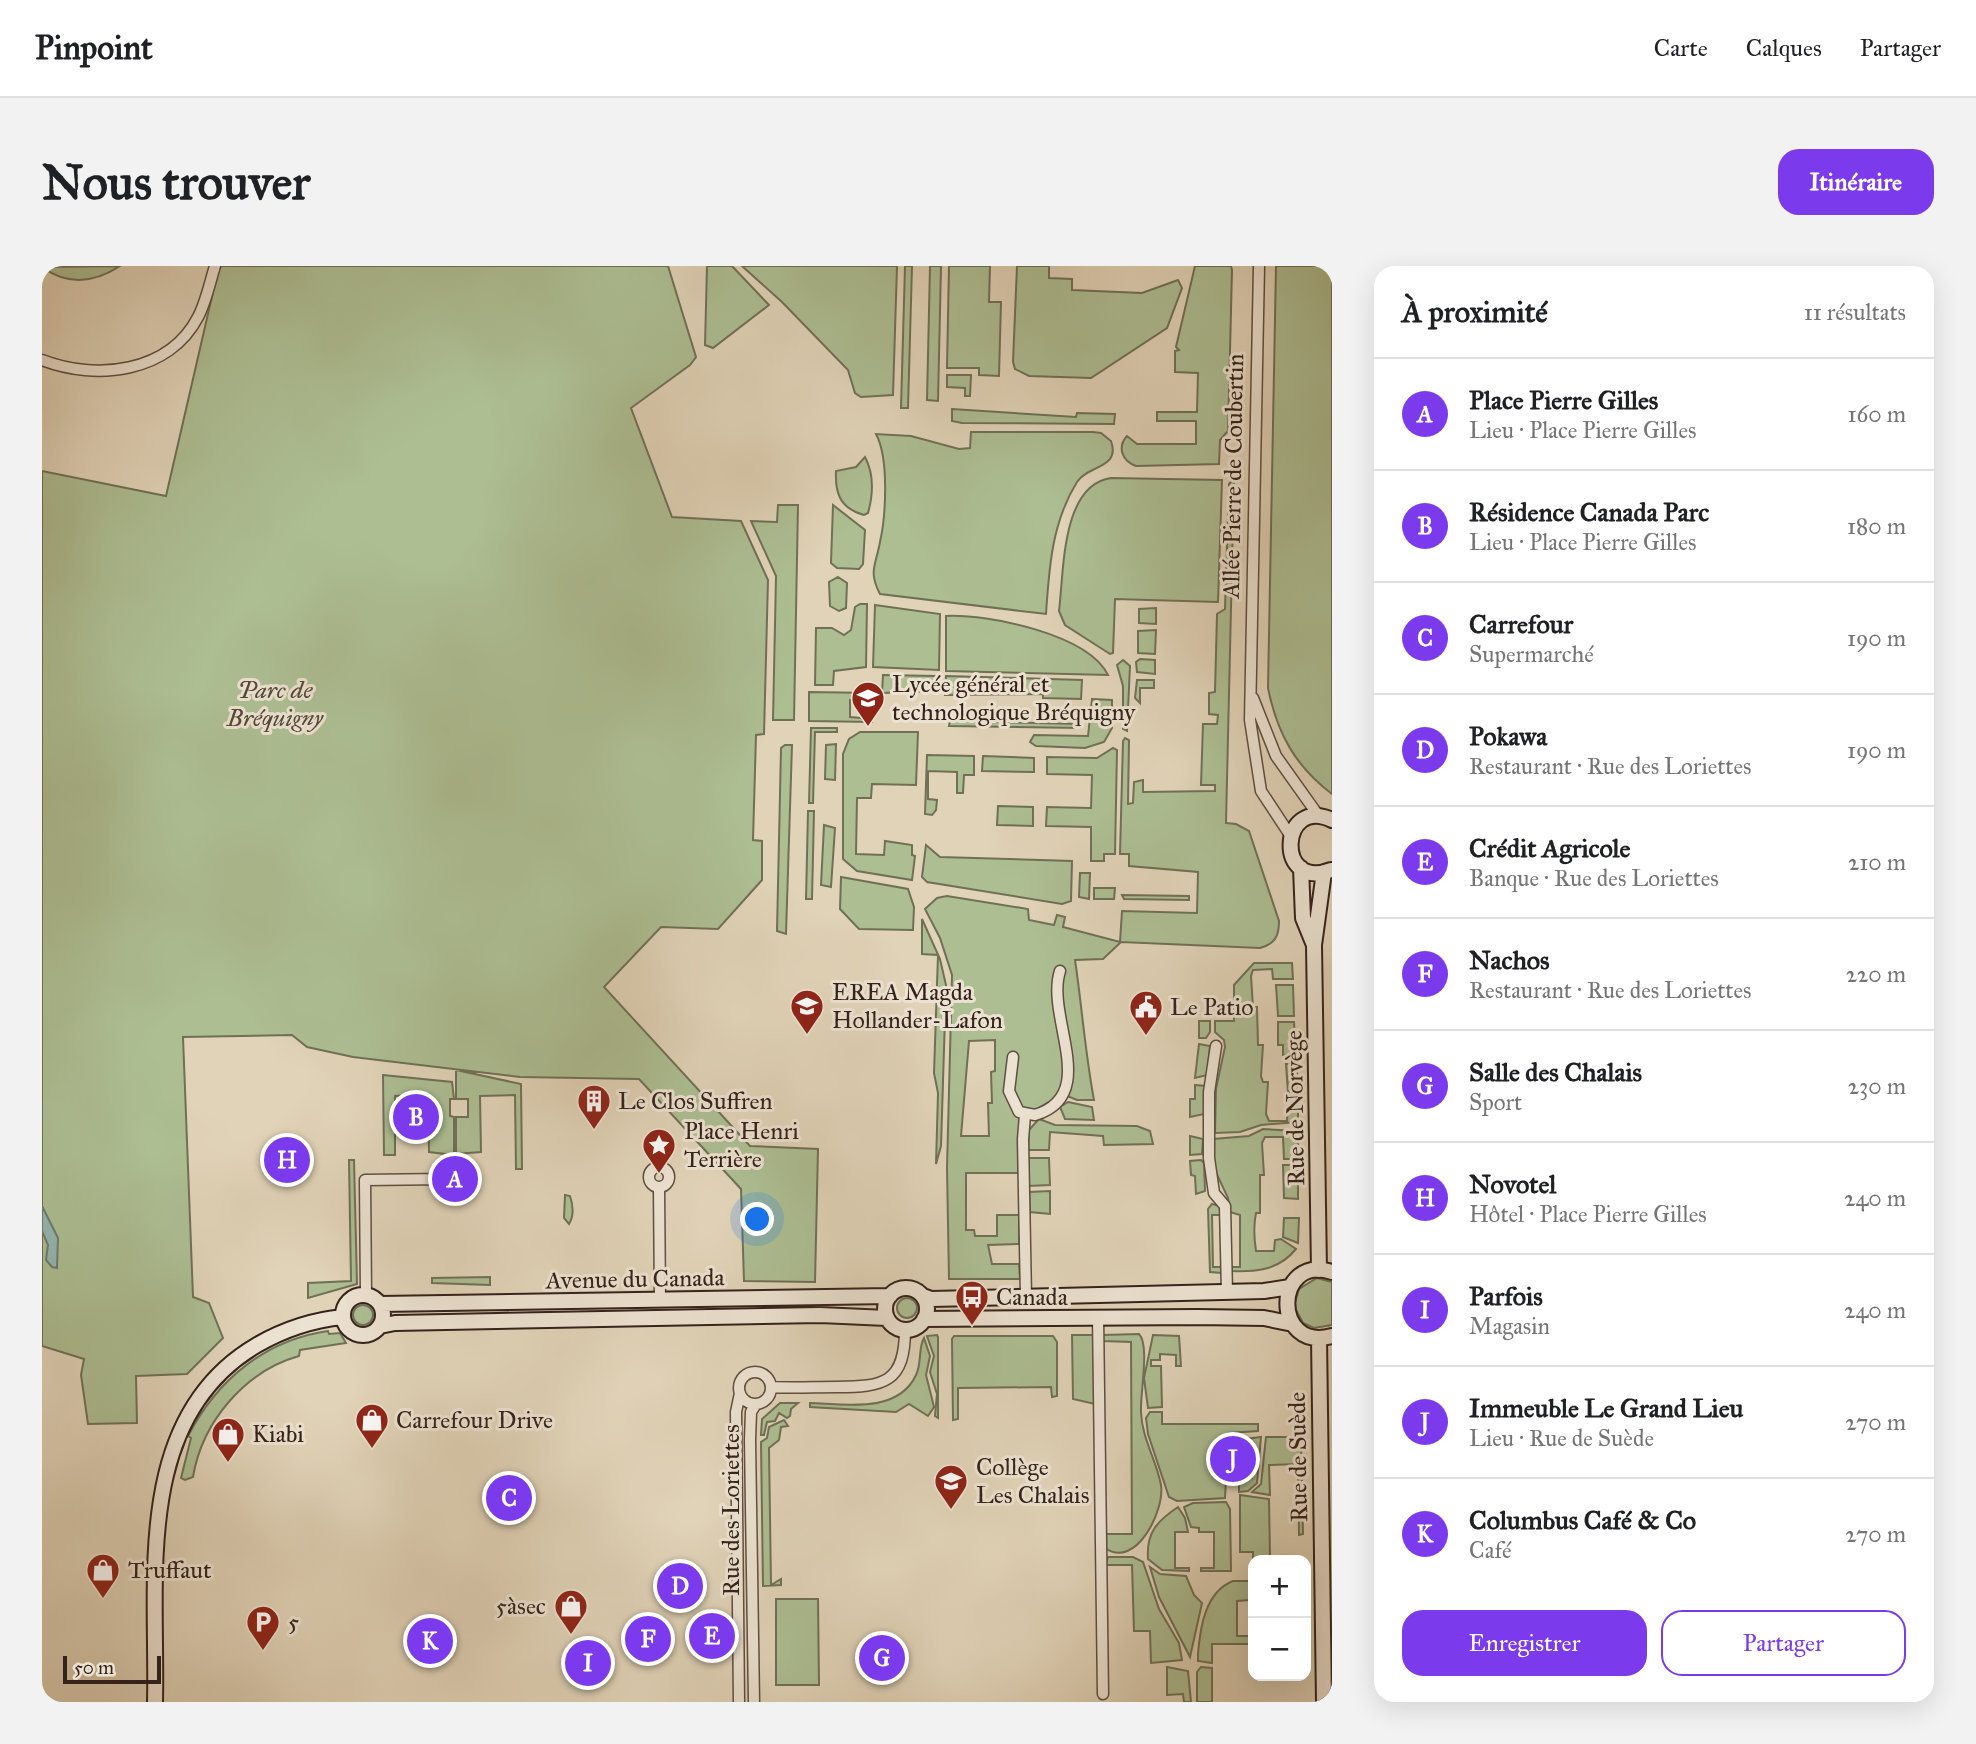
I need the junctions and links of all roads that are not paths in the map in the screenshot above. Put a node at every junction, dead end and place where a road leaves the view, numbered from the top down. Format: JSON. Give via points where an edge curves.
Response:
{"nodes":[{"id":1,"x":215,"y":266,"type":"edge"},
{"id":2,"x":1259,"y":266,"type":"edge"},
{"id":3,"x":42,"y":360,"type":"edge"},
{"id":4,"x":1249,"y":687,"type":"junction"},
{"id":5,"x":1325,"y":817,"type":"edge"},
{"id":6,"x":1290,"y":835,"type":"junction"},
{"id":7,"x":1301,"y":868,"type":"junction"},
{"id":8,"x":1328,"y":871,"type":"edge"},
{"id":9,"x":1314,"y":946,"type":"junction"},
{"id":10,"x":1060,"y":971,"type":"dead end"},
{"id":11,"x":1216,"y":1046,"type":"dead end"},
{"id":12,"x":1013,"y":1057,"type":"dead end"},
{"id":13,"x":1025,"y":1115,"type":"junction"},
{"id":14,"x":445,"y":1179,"type":"dead end"},
{"id":15,"x":659,"y":1187,"type":"dead end"},
{"id":16,"x":1325,"y":1271,"type":"edge"},
{"id":17,"x":1290,"y":1287,"type":"junction"},
{"id":18,"x":1227,"y":1293,"type":"junction"},
{"id":19,"x":366,"y":1295,"type":"junction"},
{"id":20,"x":890,"y":1296,"type":"junction"},
{"id":21,"x":923,"y":1296,"type":"junction"},
{"id":22,"x":1026,"y":1297,"type":"junction"},
{"id":23,"x":660,"y":1301,"type":"junction"},
{"id":24,"x":380,"y":1304,"type":"junction"},
{"id":25,"x":1098,"y":1316,"type":"junction"},
{"id":26,"x":343,"y":1317,"type":"junction"},
{"id":27,"x":887,"y":1318,"type":"junction"},
{"id":28,"x":924,"y":1319,"type":"junction"},
{"id":29,"x":1293,"y":1324,"type":"junction"},
{"id":30,"x":380,"y":1326,"type":"junction"},
{"id":31,"x":905,"y":1329,"type":"junction"},
{"id":32,"x":1325,"y":1337,"type":"edge"},
{"id":33,"x":771,"y":1388,"type":"junction"},
{"id":34,"x":740,"y":1394,"type":"junction"},
{"id":35,"x":756,"y":1404,"type":"junction"},
{"id":36,"x":157,"y":1625,"type":"junction"},
{"id":37,"x":1103,"y":1694,"type":"dead end"},
{"id":38,"x":155,"y":1702,"type":"edge"},
{"id":39,"x":163,"y":1702,"type":"edge"},
{"id":40,"x":739,"y":1702,"type":"edge"},
{"id":41,"x":754,"y":1702,"type":"edge"},
{"id":42,"x":1324,"y":1702,"type":"edge"}],
"edges":[{"from":1,"to":3,"type":"street","via":[[199,316],[184,338],[141,366],[80,370]]},
{"from":2,"to":4,"type":"street","name":"Allée Pierre de Coubertin"},
{"from":4,"to":5,"type":"street","name":"Allée Pierre de Coubertin","via":[[1276,756]]},
{"from":4,"to":6,"type":"street","name":"Allée Pierre de Coubertin","via":[[1258,779]]},
{"from":5,"to":6,"type":"street","via":[[1297,824]]},
{"from":6,"to":7,"type":"street","name":"Rue de Norvège","via":[[1292,859]]},
{"from":7,"to":8,"type":"street","via":[[1312,873]]},
{"from":7,"to":9,"type":"street","name":"Rue de Norvège","via":[[1303,918]]},
{"from":8,"to":9,"type":"street","name":"Rue de Norvège"},
{"from":9,"to":16,"type":"street","name":"Rue de Norvège"},
{"from":10,"to":13,"type":"street","via":[[1068,1083],[1055,1106]]},
{"from":11,"to":18,"type":"street","via":[[1209,1092],[1209,1158],[1214,1193],[1225,1206]]},
{"from":12,"to":13,"type":"street","via":[[1009,1091],[1016,1109]]},
{"from":13,"to":22,"type":"street"},
{"from":14,"to":19,"type":"street","via":[[365,1180]]},
{"from":15,"to":23,"type":"street"},
{"from":16,"to":17,"type":"street","via":[[1307,1272]]},
{"from":17,"to":18,"type":"street"},
{"from":17,"to":29,"type":"street","via":[[1286,1306]]},
{"from":18,"to":22,"type":"street"},
{"from":19,"to":24,"type":"street"},
{"from":19,"to":26,"type":"street","via":[[349,1301]]},
{"from":20,"to":21,"type":"street","via":[[907,1288]]},
{"from":20,"to":23,"type":"street","name":"Avenue du Canada"},
{"from":20,"to":27,"type":"street"},
{"from":21,"to":22,"type":"street"},
{"from":21,"to":28,"type":"street"},
{"from":23,"to":24,"type":"street","name":"Avenue du Canada"},
{"from":24,"to":30,"type":"street"},
{"from":25,"to":28,"type":"street"},
{"from":25,"to":29,"type":"street","via":[[1264,1318]]},
{"from":25,"to":37,"type":"street"},
{"from":26,"to":30,"type":"street","via":[[346,1327],[359,1335],[371,1334]]},
{"from":26,"to":36,"type":"street","via":[[284,1331],[244,1353],[215,1378],[188,1414],[172,1453],[157,1523]]},
{"from":27,"to":30,"type":"street","name":"Avenue du Canada","via":[[528,1319]]},
{"from":27,"to":31,"type":"street"},
{"from":28,"to":31,"type":"street"},
{"from":29,"to":32,"type":"street","via":[[1307,1335]]},
{"from":31,"to":33,"type":"street","via":[[899,1368],[878,1385]]},
{"from":32,"to":42,"type":"street","name":"Rue de Suède"},
{"from":33,"to":34,"type":"street","via":[[767,1377],[752,1373],[740,1383]]},
{"from":33,"to":35,"type":"street","via":[[768,1398]]},
{"from":34,"to":35,"type":"street"},
{"from":34,"to":40,"type":"street","name":"Rue des Loriettes","via":[[736,1412]]},
{"from":35,"to":41,"type":"street","name":"Rue des Loriettes","via":[[751,1412],[750,1440]]},
{"from":36,"to":38,"type":"street"},
{"from":36,"to":39,"type":"street"}]}
